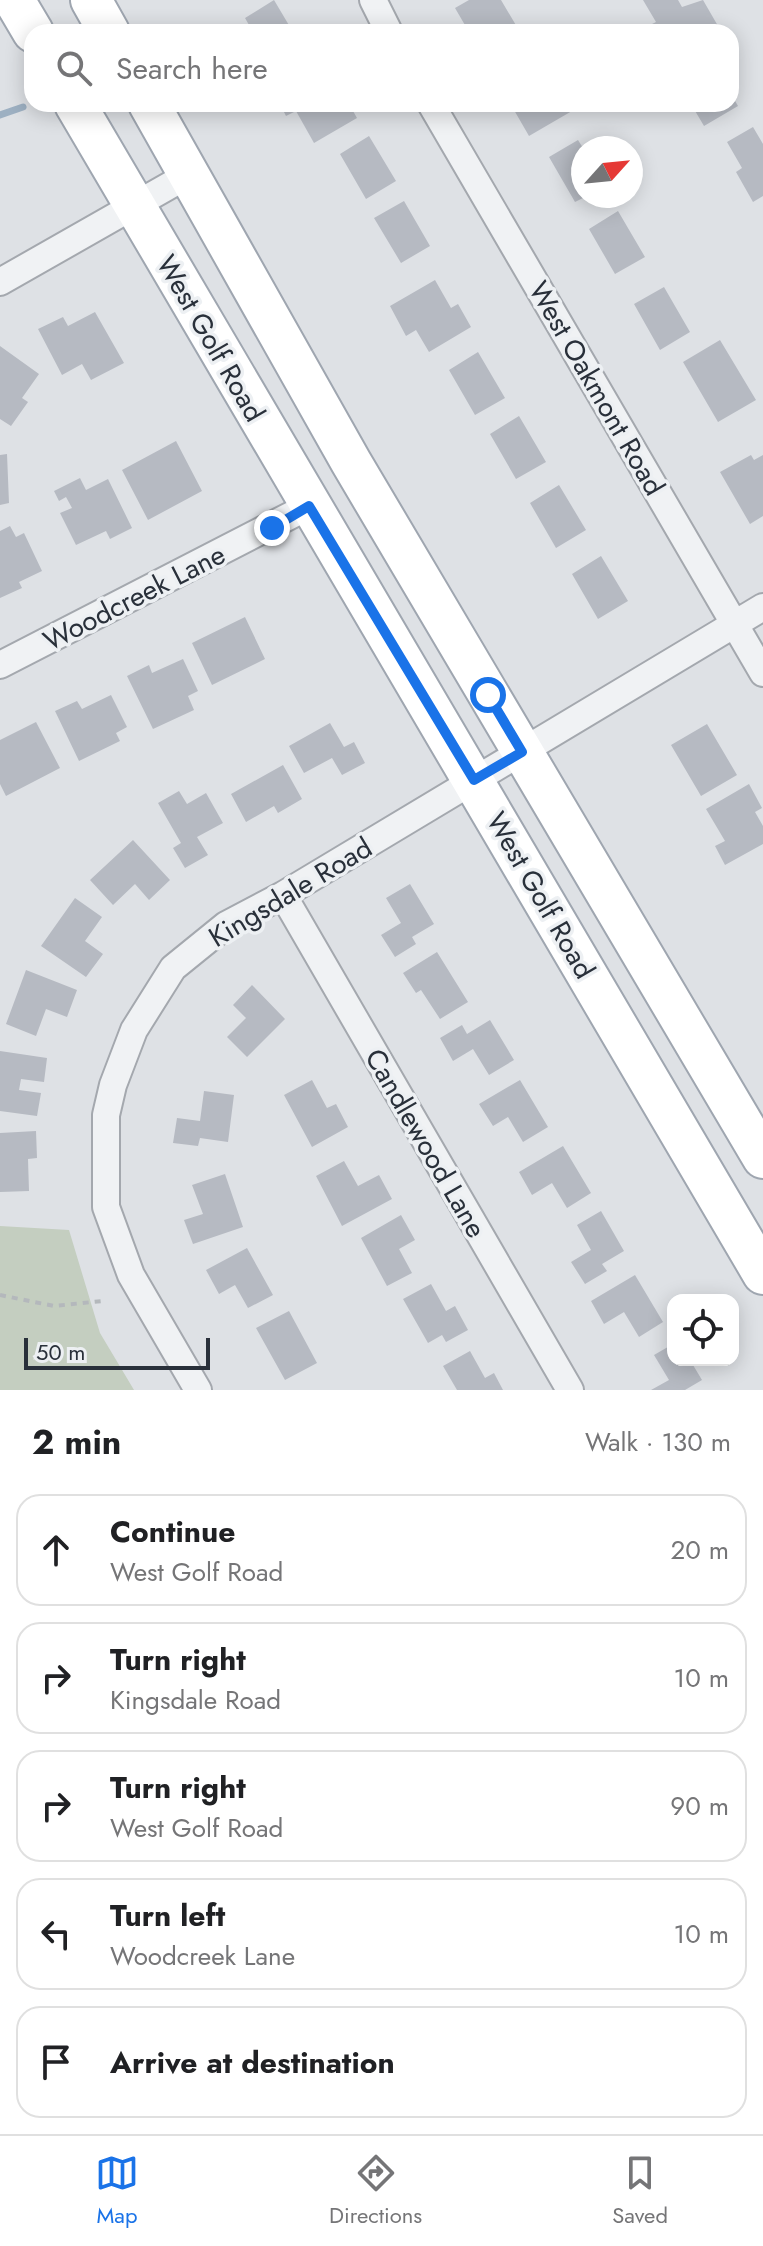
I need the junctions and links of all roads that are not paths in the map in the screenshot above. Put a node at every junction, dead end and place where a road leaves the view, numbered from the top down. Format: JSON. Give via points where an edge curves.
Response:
{"nodes":[{"id":1,"x":14,"y":0,"type":"edge"},
{"id":2,"x":91,"y":0,"type":"edge"},
{"id":3,"x":373,"y":0,"type":"edge"},
{"id":4,"x":28,"y":24,"type":"edge"},
{"id":5,"x":104,"y":24,"type":"edge"},
{"id":6,"x":385,"y":24,"type":"edge"},
{"id":7,"x":80,"y":112,"type":"edge"},
{"id":8,"x":153,"y":112,"type":"edge"},
{"id":9,"x":436,"y":112,"type":"edge"},
{"id":10,"x":188,"y":175,"type":"junction"},
{"id":11,"x":134,"y":207,"type":"junction"},
{"id":12,"x":0,"y":282,"type":"edge"},
{"id":13,"x":309,"y":506,"type":"junction"},
{"id":14,"x":763,"y":607,"type":"edge"},
{"id":15,"x":734,"y":624,"type":"junction"},
{"id":16,"x":0,"y":665,"type":"edge"},
{"id":17,"x":763,"y":673,"type":"edge"},
{"id":18,"x":522,"y":752,"type":"junction"},
{"id":19,"x":474,"y":780,"type":"junction"},
{"id":20,"x":283,"y":895,"type":"junction"},
{"id":21,"x":763,"y":1158,"type":"edge"},
{"id":22,"x":763,"y":1274,"type":"edge"},
{"id":23,"x":198,"y":1390,"type":"edge"},
{"id":24,"x":570,"y":1390,"type":"edge"}],
"edges":[{"from":1,"to":4,"type":"main road"},
{"from":2,"to":5,"type":"main road"},
{"from":3,"to":6,"type":"street"},
{"from":7,"to":11,"type":"main road","name":"West Golf Road"},
{"from":8,"to":10,"type":"main road","name":"West Golf Road"},
{"from":9,"to":15,"type":"street","name":"West Oakmont Road"},
{"from":10,"to":11,"type":"street"},
{"from":10,"to":18,"type":"main road","name":"West Golf Road"},
{"from":11,"to":12,"type":"street"},
{"from":11,"to":13,"type":"main road","name":"West Golf Road"},
{"from":13,"to":16,"type":"street","name":"Woodcreek Lane"},
{"from":13,"to":19,"type":"main road","name":"West Golf Road"},
{"from":14,"to":15,"type":"street","name":"Kingsdale Road"},
{"from":15,"to":17,"type":"street","name":"West Oakmont Road"},
{"from":15,"to":18,"type":"street","name":"Kingsdale Road"},
{"from":18,"to":19,"type":"street","name":"Kingsdale Road"},
{"from":18,"to":21,"type":"main road","name":"West Golf Road"},
{"from":19,"to":20,"type":"street","name":"Kingsdale Road"},
{"from":19,"to":22,"type":"main road","name":"West Golf Road"},
{"from":20,"to":23,"type":"street","name":"Kingsdale Road","via":[[226,925],[173,968],[134,1030],[106,1115],[106,1207],[131,1275]]},
{"from":20,"to":24,"type":"street","name":"Candlewood Lane"}]}
